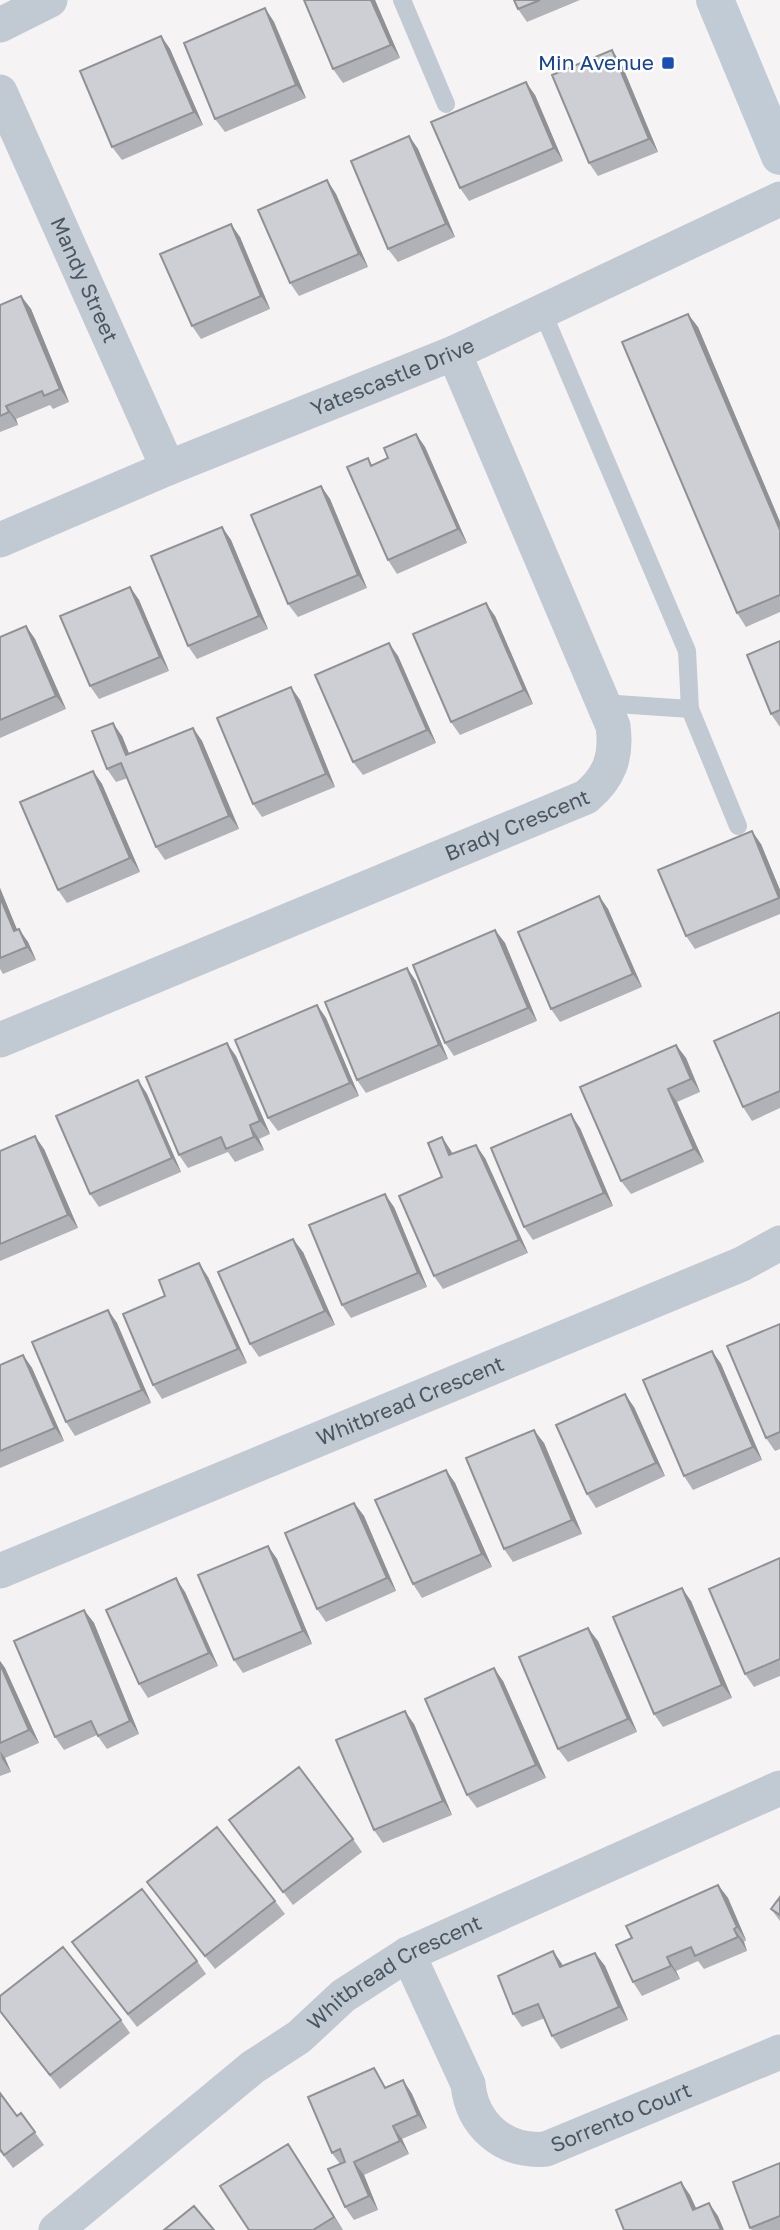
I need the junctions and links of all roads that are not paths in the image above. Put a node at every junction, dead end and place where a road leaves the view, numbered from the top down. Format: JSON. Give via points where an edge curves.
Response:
{"nodes":[{"id":1,"x":50,"y":0,"type":"edge"},
{"id":2,"x":402,"y":0,"type":"edge"},
{"id":3,"x":715,"y":0,"type":"edge"},
{"id":4,"x":0,"y":25,"type":"edge"},
{"id":5,"x":0,"y":92,"type":"edge"},
{"id":6,"x":446,"y":104,"type":"dead end"},
{"id":7,"x":780,"y":156,"type":"edge"},
{"id":8,"x":780,"y":199,"type":"edge"},
{"id":9,"x":543,"y":313,"type":"junction"},
{"id":10,"x":454,"y":353,"type":"junction"},
{"id":11,"x":167,"y":468,"type":"junction"},
{"id":12,"x":0,"y":540,"type":"edge"},
{"id":13,"x":602,"y":703,"type":"junction"},
{"id":14,"x":690,"y":709,"type":"junction"},
{"id":15,"x":738,"y":826,"type":"dead end"},
{"id":16,"x":0,"y":1040,"type":"edge"},
{"id":17,"x":780,"y":1243,"type":"edge"},
{"id":18,"x":0,"y":1571,"type":"edge"},
{"id":19,"x":780,"y":1788,"type":"edge"},
{"id":20,"x":408,"y":1954,"type":"junction"},
{"id":21,"x":780,"y":2052,"type":"edge"},
{"id":22,"x":56,"y":2230,"type":"edge"}],
"edges":[{"from":1,"to":4,"type":"street"},
{"from":2,"to":6,"type":"lane"},
{"from":3,"to":7,"type":"main road"},
{"from":5,"to":11,"type":"street","name":"Mandy Street"},
{"from":8,"to":9,"type":"street","name":"Yatescastle Drive"},
{"from":9,"to":10,"type":"street","name":"Yatescastle Drive"},
{"from":9,"to":14,"type":"lane","via":[[687,651]]},
{"from":10,"to":11,"type":"street","name":"Yatescastle Drive"},
{"from":10,"to":13,"type":"street","name":"Brady Crescent"},
{"from":11,"to":12,"type":"street","name":"Yatescastle Drive"},
{"from":13,"to":14,"type":"lane"},
{"from":13,"to":16,"type":"street","name":"Brady Crescent","via":[[613,726],[616,747],[609,770],[586,797]]},
{"from":14,"to":15,"type":"lane"},
{"from":17,"to":18,"type":"street","name":"Whitbread Crescent","via":[[742,1264]]},
{"from":19,"to":20,"type":"street","name":"Whitbread Crescent"},
{"from":20,"to":21,"type":"street","name":"Sorrento Court","via":[[468,2084],[479,2120],[496,2137],[518,2147],[546,2149]]},
{"from":20,"to":22,"type":"street","name":"Whitbread Crescent","via":[[343,1996],[299,2037],[253,2067]]}]}
